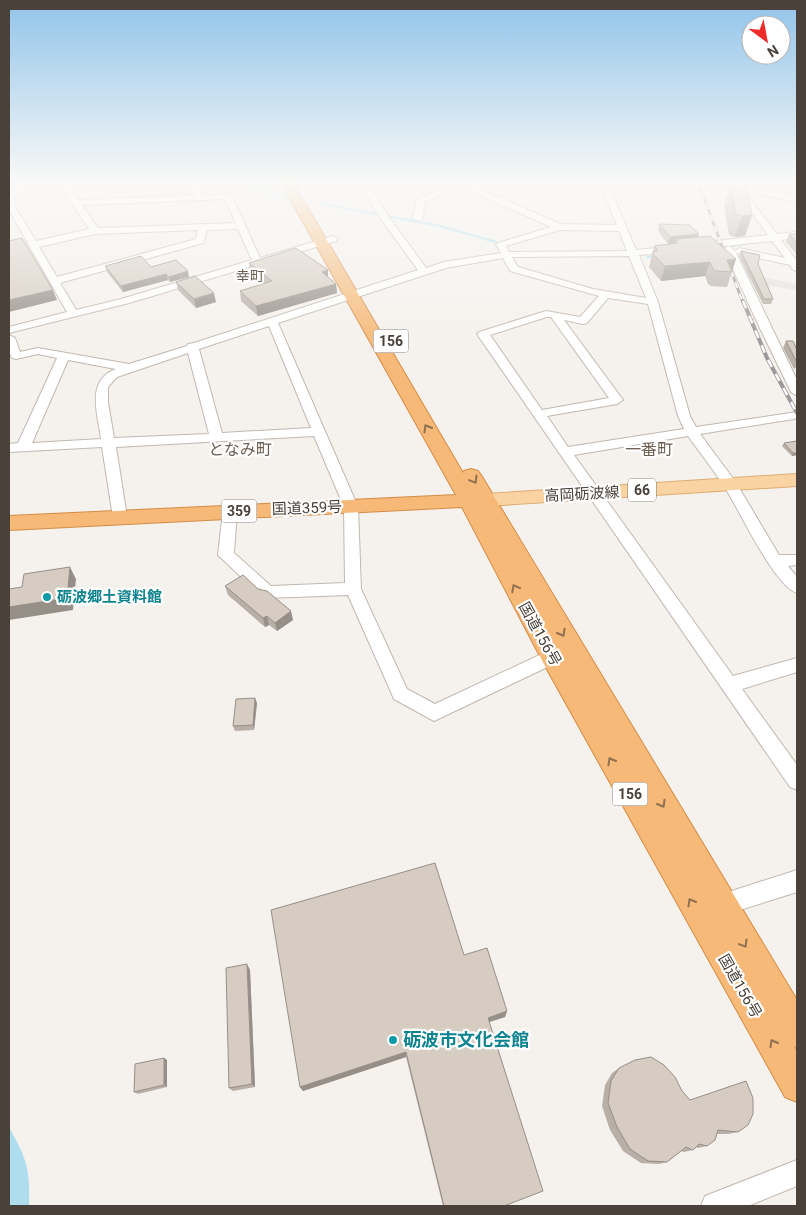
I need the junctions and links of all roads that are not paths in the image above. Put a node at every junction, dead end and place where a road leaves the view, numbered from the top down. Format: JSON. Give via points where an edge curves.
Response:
{"nodes":[{"id":1,"x":29,"y":238,"type":"edge"},
{"id":2,"x":65,"y":238,"type":"edge"},
{"id":3,"x":201,"y":238,"type":"edge"},
{"id":4,"x":246,"y":238,"type":"edge"},
{"id":5,"x":399,"y":238,"type":"edge"},
{"id":6,"x":525,"y":238,"type":"edge"},
{"id":7,"x":625,"y":238,"type":"edge"},
{"id":8,"x":761,"y":238,"type":"edge"},
{"id":9,"x":775,"y":238,"type":"edge"},
{"id":10,"x":327,"y":240,"type":"joint"},
{"id":11,"x":33,"y":245,"type":"junction"},
{"id":12,"x":632,"y":253,"type":"junction"},
{"id":13,"x":505,"y":254,"type":"junction"},
{"id":14,"x":257,"y":261,"type":"junction"},
{"id":15,"x":796,"y":265,"type":"edge"},
{"id":16,"x":423,"y":271,"type":"junction"},
{"id":17,"x":54,"y":281,"type":"junction"},
{"id":18,"x":356,"y":293,"type":"junction"},
{"id":19,"x":606,"y":294,"type":"junction"},
{"id":20,"x":653,"y":302,"type":"junction"},
{"id":21,"x":73,"y":314,"type":"junction"},
{"id":22,"x":554,"y":314,"type":"junction"},
{"id":23,"x":272,"y":321,"type":"junction"},
{"id":24,"x":9,"y":330,"type":"edge"},
{"id":25,"x":9,"y":338,"type":"edge"},
{"id":26,"x":192,"y":346,"type":"junction"},
{"id":27,"x":64,"y":355,"type":"junction"},
{"id":28,"x":130,"y":368,"type":"junction"},
{"id":29,"x":797,"y":392,"type":"edge"},
{"id":30,"x":538,"y":414,"type":"junction"},
{"id":31,"x":794,"y":415,"type":"dead end"},
{"id":32,"x":691,"y":431,"type":"junction"},
{"id":33,"x":319,"y":432,"type":"junction"},
{"id":34,"x":217,"y":438,"type":"junction"},
{"id":35,"x":109,"y":443,"type":"junction"},
{"id":36,"x":23,"y":447,"type":"junction"},
{"id":37,"x":9,"y":448,"type":"edge"},
{"id":38,"x":565,"y":452,"type":"junction"},
{"id":39,"x":797,"y":480,"type":"edge"},
{"id":40,"x":730,"y":484,"type":"junction"},
{"id":41,"x":592,"y":494,"type":"junction"},
{"id":42,"x":477,"y":500,"type":"junction"},
{"id":43,"x":351,"y":506,"type":"junction"},
{"id":44,"x":230,"y":512,"type":"junction"},
{"id":45,"x":120,"y":517,"type":"junction"},
{"id":46,"x":9,"y":522,"type":"edge"},
{"id":47,"x":797,"y":560,"type":"edge"},
{"id":48,"x":775,"y":561,"type":"junction"},
{"id":49,"x":797,"y":587,"type":"edge"},
{"id":50,"x":353,"y":589,"type":"junction"},
{"id":51,"x":552,"y":657,"type":"junction"},
{"id":52,"x":797,"y":665,"type":"edge"},
{"id":53,"x":729,"y":685,"type":"junction"},
{"id":54,"x":797,"y":781,"type":"edge"},
{"id":55,"x":797,"y":881,"type":"edge"},
{"id":56,"x":721,"y":906,"type":"junction"},
{"id":57,"x":797,"y":1031,"type":"edge"},
{"id":58,"x":797,"y":1085,"type":"edge"},
{"id":59,"x":797,"y":1173,"type":"edge"},
{"id":60,"x":715,"y":1206,"type":"edge"}],
"edges":[{"from":1,"to":11,"type":"street"},
{"from":2,"to":11,"type":"street"},
{"from":3,"to":17,"type":"street","via":[[200,241]]},
{"from":4,"to":14,"type":"street"},
{"from":5,"to":16,"type":"street"},
{"from":6,"to":13,"type":"street","via":[[501,245]]},
{"from":7,"to":12,"type":"street"},
{"from":8,"to":12,"type":"street"},
{"from":9,"to":15,"type":"street"},
{"from":10,"to":14,"type":"street"},
{"from":10,"to":18,"type":"highway","name":"国道156号","number":"156"},
{"from":11,"to":17,"type":"street"},
{"from":12,"to":13,"type":"street"},
{"from":12,"to":20,"type":"street"},
{"from":13,"to":16,"type":"street"},
{"from":13,"to":19,"type":"street","via":[[514,269]]},
{"from":14,"to":21,"type":"street"},
{"from":15,"to":29,"type":"street","via":[[729,249]]},
{"from":16,"to":18,"type":"street"},
{"from":17,"to":21,"type":"street"},
{"from":18,"to":23,"type":"street"},
{"from":18,"to":42,"type":"highway","name":"国道156号","number":"156"},
{"from":19,"to":20,"type":"street"},
{"from":19,"to":22,"type":"street","via":[[583,321]]},
{"from":20,"to":32,"type":"street"},
{"from":21,"to":24,"type":"street"},
{"from":22,"to":30,"type":"street","via":[[483,334]]},
{"from":22,"to":30,"type":"street","via":[[617,400]]},
{"from":23,"to":26,"type":"street"},
{"from":23,"to":33,"type":"street"},
{"from":25,"to":27,"type":"street","via":[[16,356],[38,351]]},
{"from":26,"to":28,"type":"street"},
{"from":26,"to":34,"type":"street"},
{"from":27,"to":28,"type":"street"},
{"from":27,"to":36,"type":"street"},
{"from":28,"to":35,"type":"street","via":[[113,374],[102,387]]},
{"from":30,"to":38,"type":"street"},
{"from":31,"to":32,"type":"street"},
{"from":32,"to":38,"type":"street"},
{"from":32,"to":40,"type":"street"},
{"from":33,"to":34,"type":"street"},
{"from":33,"to":43,"type":"street"},
{"from":34,"to":35,"type":"street"},
{"from":35,"to":36,"type":"street"},
{"from":35,"to":45,"type":"street"},
{"from":36,"to":37,"type":"street"},
{"from":38,"to":41,"type":"street"},
{"from":39,"to":40,"type":"main road","name":"高岡砺波線","number":"66"},
{"from":40,"to":41,"type":"main road","name":"高岡砺波線","number":"66"},
{"from":40,"to":48,"type":"street"},
{"from":41,"to":42,"type":"main road","name":"高岡砺波線","number":"66"},
{"from":41,"to":53,"type":"street"},
{"from":42,"to":43,"type":"highway","name":"国道359号","number":"359"},
{"from":51,"to":42,"type":"highway","name":"国道156号","number":"156","one_way":true},
{"from":42,"to":56,"type":"highway","name":"国道156号","number":"156","one_way":true},
{"from":43,"to":44,"type":"highway","name":"国道359号","number":"359"},
{"from":43,"to":50,"type":"street"},
{"from":44,"to":45,"type":"highway","name":"国道359号","number":"359"},
{"from":44,"to":50,"type":"street","via":[[226,555],[267,592]]},
{"from":45,"to":46,"type":"highway","name":"国道359号","number":"359"},
{"from":47,"to":48,"type":"street"},
{"from":48,"to":49,"type":"street"},
{"from":50,"to":51,"type":"street","via":[[400,694],[434,713]]},
{"from":58,"to":51,"type":"highway","name":"国道156号","number":"156","one_way":true},
{"from":52,"to":53,"type":"street"},
{"from":53,"to":54,"type":"street"},
{"from":55,"to":56,"type":"street"},
{"from":56,"to":57,"type":"highway","name":"国道156号","number":"156","one_way":true},
{"from":59,"to":60,"type":"street"}]}
